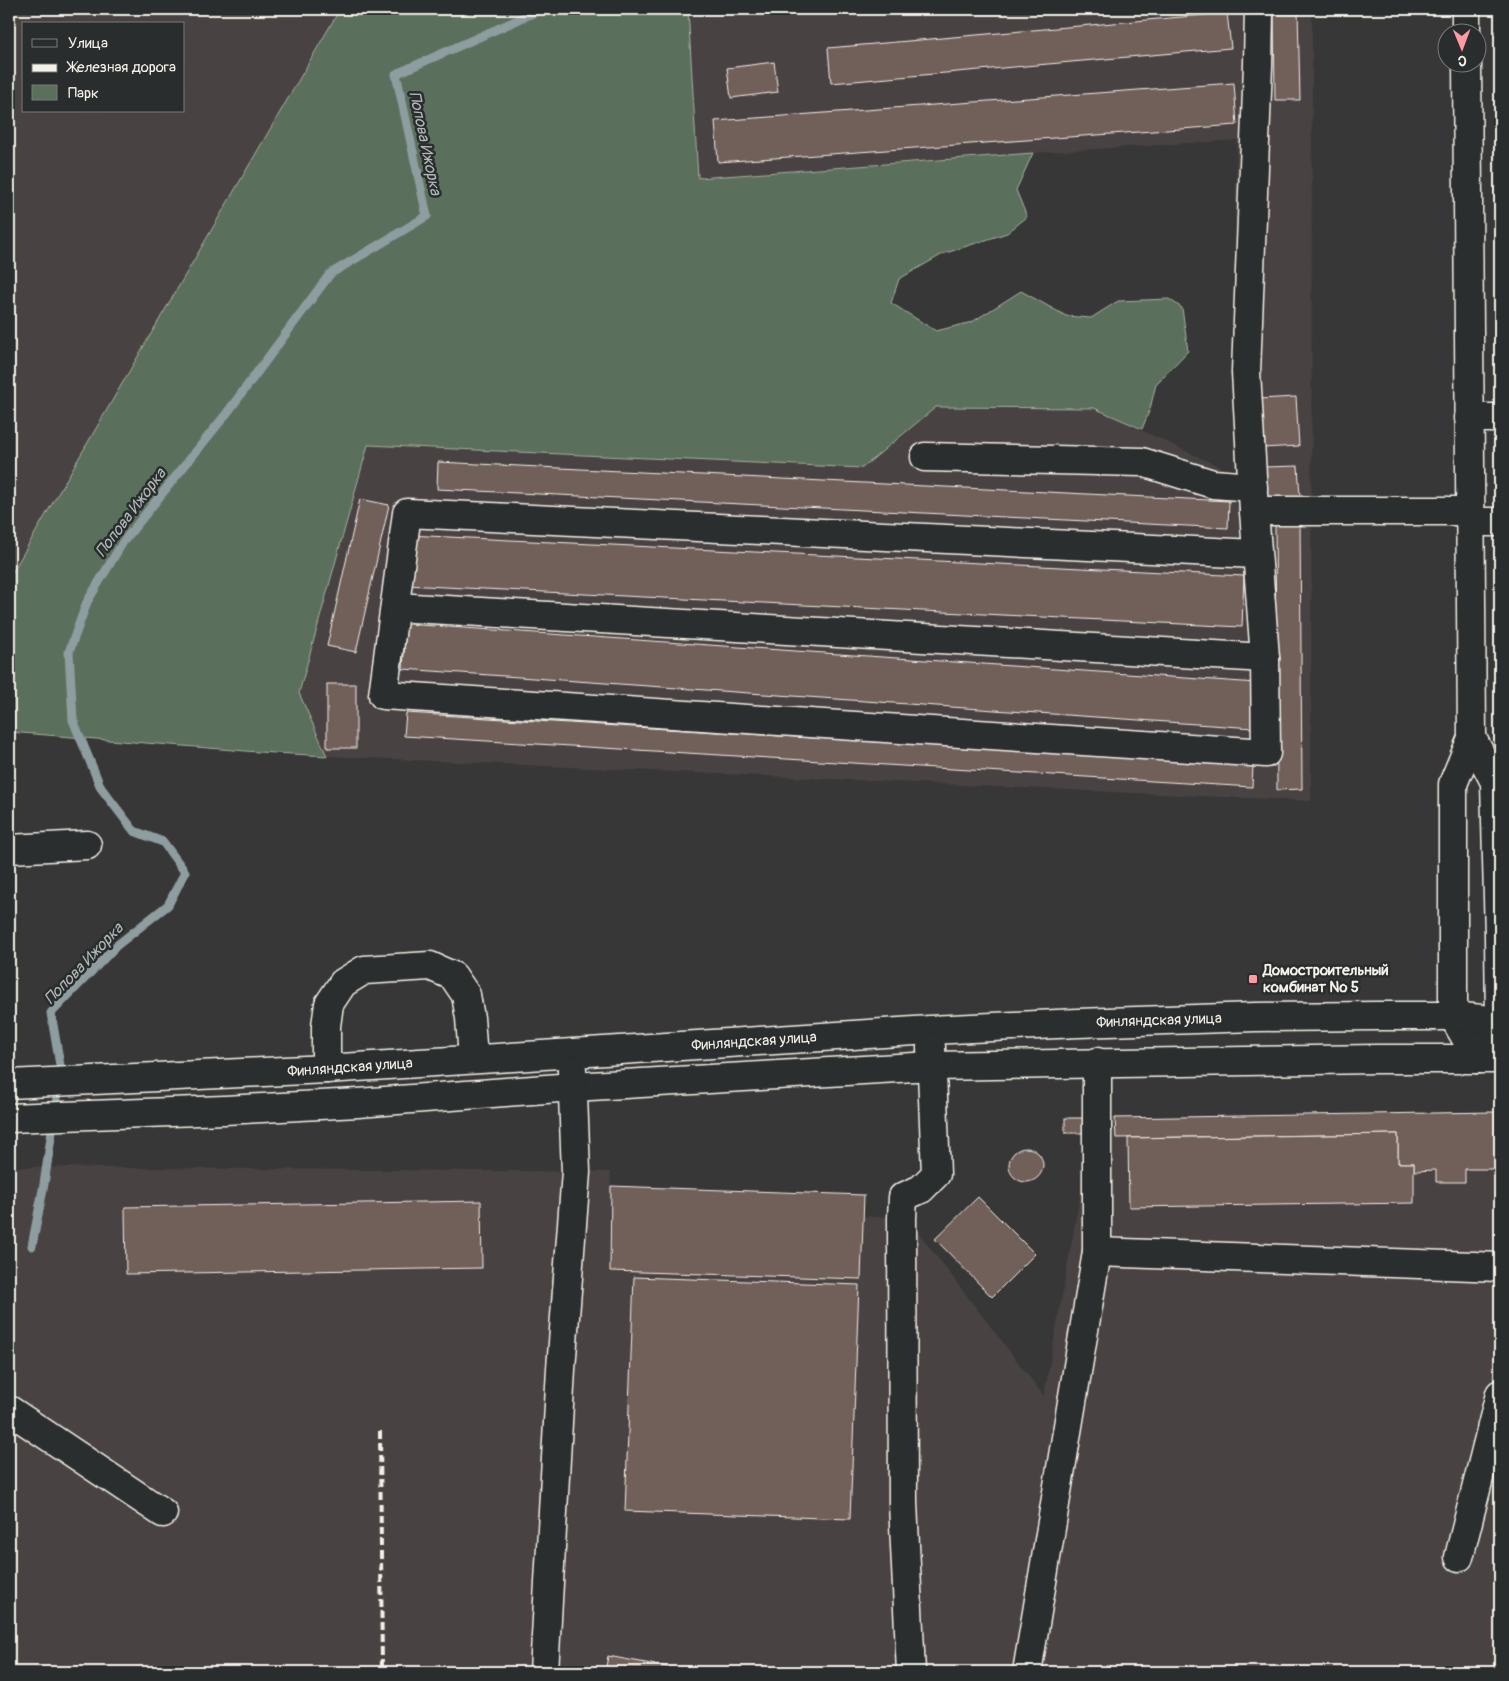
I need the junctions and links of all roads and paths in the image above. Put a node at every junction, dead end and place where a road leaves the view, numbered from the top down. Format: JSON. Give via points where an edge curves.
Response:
{"nodes":[{"id":1,"x":1259,"y":9,"type":"edge"},
{"id":2,"x":1466,"y":9,"type":"edge"},
{"id":3,"x":1466,"y":22,"type":"edge"},
{"id":4,"x":1466,"y":72,"type":"edge"},
{"id":5,"x":1469,"y":418,"type":"junction"},
{"id":6,"x":1500,"y":418,"type":"edge"},
{"id":7,"x":925,"y":457,"type":"dead end"},
{"id":8,"x":1254,"y":499,"type":"junction"},
{"id":9,"x":1470,"y":516,"type":"junction"},
{"id":10,"x":1500,"y":522,"type":"edge"},
{"id":11,"x":1256,"y":554,"type":"junction"},
{"id":12,"x":395,"y":607,"type":"junction"},
{"id":13,"x":1264,"y":658,"type":"junction"},
{"id":14,"x":1472,"y":738,"type":"junction"},
{"id":15,"x":87,"y":845,"type":"dead end"},
{"id":16,"x":9,"y":849,"type":"edge"},
{"id":17,"x":1453,"y":1016,"type":"junction"},
{"id":18,"x":1500,"y":1021,"type":"edge"},
{"id":19,"x":930,"y":1030,"type":"junction"},
{"id":20,"x":571,"y":1053,"type":"junction"},
{"id":21,"x":473,"y":1058,"type":"junction"},
{"id":22,"x":1489,"y":1059,"type":"edge"},
{"id":23,"x":1097,"y":1062,"type":"junction"},
{"id":24,"x":932,"y":1066,"type":"junction"},
{"id":25,"x":326,"y":1069,"type":"junction"},
{"id":26,"x":10,"y":1084,"type":"edge"},
{"id":27,"x":573,"y":1087,"type":"junction"},
{"id":28,"x":10,"y":1118,"type":"edge"},
{"id":29,"x":1097,"y":1252,"type":"junction"},
{"id":30,"x":1500,"y":1267,"type":"edge"},
{"id":31,"x":1500,"y":1394,"type":"edge"},
{"id":32,"x":9,"y":1410,"type":"edge"},
{"id":33,"x":164,"y":1513,"type":"dead end"},
{"id":34,"x":1459,"y":1557,"type":"dead end"},
{"id":35,"x":544,"y":1672,"type":"edge"},
{"id":36,"x":911,"y":1672,"type":"edge"},
{"id":37,"x":1028,"y":1672,"type":"edge"}],
"edges":[{"from":1,"to":8,"type":"street","via":[[1246,372]]},
{"from":2,"to":3,"type":"street"},
{"from":4,"to":5,"type":"street"},
{"from":5,"to":6,"type":"street"},
{"from":5,"to":9,"type":"street"},
{"from":7,"to":8,"type":"street","via":[[1142,462]]},
{"from":8,"to":9,"type":"street"},
{"from":8,"to":11,"type":"street"},
{"from":9,"to":10,"type":"street"},
{"from":9,"to":14,"type":"street"},
{"from":11,"to":12,"type":"street","via":[[406,513]]},
{"from":11,"to":13,"type":"street"},
{"from":12,"to":13,"type":"street"},
{"from":12,"to":13,"type":"street","via":[[383,695],[1266,753]]},
{"from":14,"to":17,"type":"street","via":[[1453,784]]},
{"from":14,"to":18,"type":"street","via":[[1495,782]]},
{"from":15,"to":16,"type":"street"},
{"from":17,"to":18,"type":"street","name":"Финляндская улица"},
{"from":17,"to":19,"type":"street","name":"Финляндская улица","via":[[1245,1018]]},
{"from":17,"to":22,"type":"street"},
{"from":18,"to":22,"type":"street"},
{"from":19,"to":20,"type":"street","name":"Финляндская улица"},
{"from":19,"to":24,"type":"street"},
{"from":20,"to":21,"type":"street","name":"Финляндская улица"},
{"from":20,"to":27,"type":"street"},
{"from":21,"to":25,"type":"street","name":"Финляндская улица"},
{"from":21,"to":25,"type":"street","via":[[466,996],[453,976],[430,966],[364,970],[343,983],[329,1004]]},
{"from":22,"to":23,"type":"street"},
{"from":23,"to":24,"type":"street"},
{"from":23,"to":29,"type":"street"},
{"from":24,"to":27,"type":"street"},
{"from":24,"to":36,"type":"street","via":[[936,1174],[921,1189],[903,1197],[902,1218],[903,1504]]},
{"from":25,"to":26,"type":"street","name":"Финляндская улица"},
{"from":27,"to":28,"type":"street","via":[[358,1103]]},
{"from":27,"to":35,"type":"street","via":[[576,1172]]},
{"from":29,"to":30,"type":"street"},
{"from":29,"to":37,"type":"street"},
{"from":31,"to":34,"type":"street"},
{"from":32,"to":33,"type":"street"}]}
